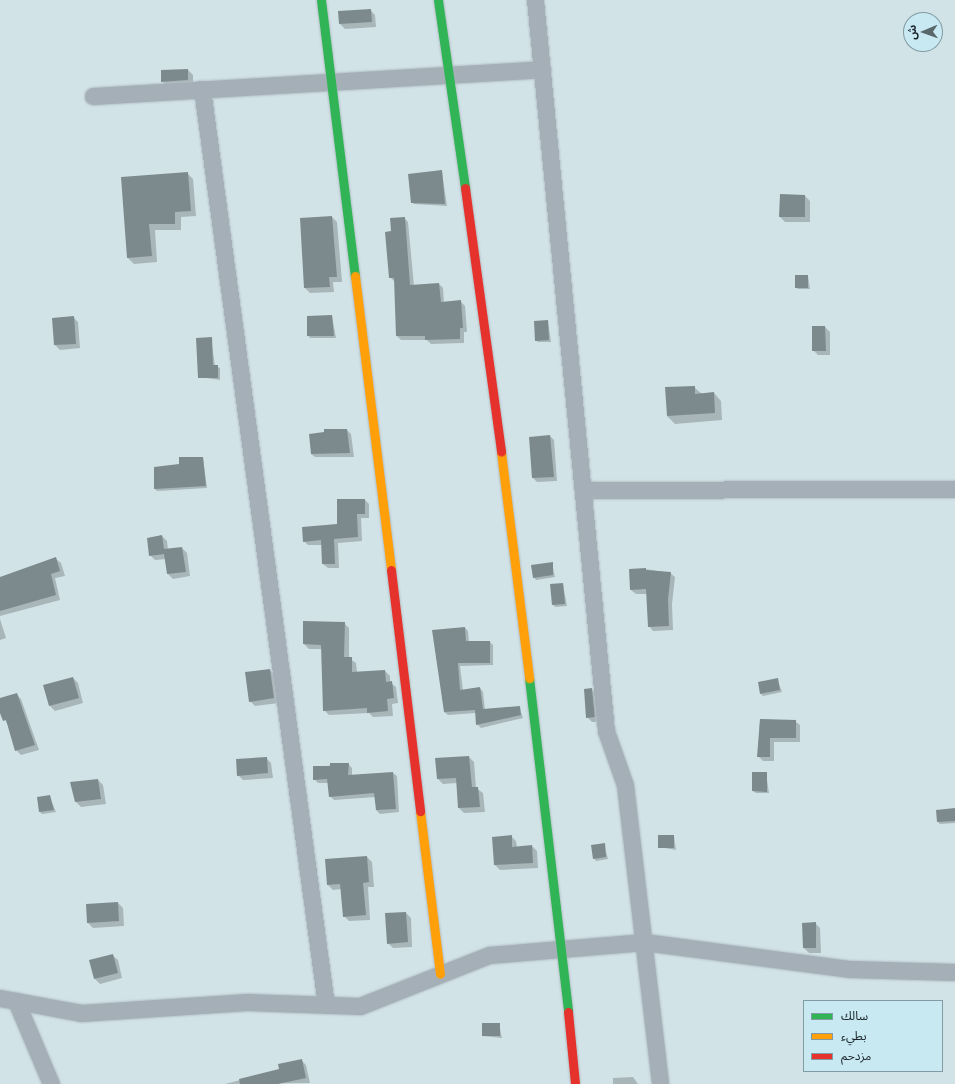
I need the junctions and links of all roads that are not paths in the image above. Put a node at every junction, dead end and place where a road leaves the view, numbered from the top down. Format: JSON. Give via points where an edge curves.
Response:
{"nodes":[{"id":1,"x":321,"y":0,"type":"edge"},
{"id":2,"x":438,"y":0,"type":"edge"},
{"id":3,"x":535,"y":0,"type":"edge"},
{"id":4,"x":542,"y":70,"type":"junction"},
{"id":5,"x":449,"y":75,"type":"junction"},
{"id":6,"x":331,"y":82,"type":"junction"},
{"id":7,"x":202,"y":89,"type":"junction"},
{"id":8,"x":94,"y":96,"type":"dead end"},
{"id":9,"x":955,"y":489,"type":"edge"},
{"id":10,"x":583,"y":490,"type":"junction"},
{"id":11,"x":644,"y":942,"type":"junction"},
{"id":12,"x":562,"y":949,"type":"junction"},
{"id":13,"x":955,"y":972,"type":"edge"},
{"id":14,"x":440,"y":974,"type":"junction"},
{"id":15,"x":8,"y":1000,"type":"edge"},
{"id":16,"x":326,"y":1005,"type":"junction"},
{"id":17,"x":51,"y":1084,"type":"edge"},
{"id":18,"x":575,"y":1084,"type":"edge"},
{"id":19,"x":660,"y":1084,"type":"edge"}],
"edges":[{"from":1,"to":6,"type":"street"},
{"from":2,"to":5,"type":"street"},
{"from":3,"to":4,"type":"street"},
{"from":4,"to":5,"type":"street"},
{"from":4,"to":10,"type":"street"},
{"from":5,"to":6,"type":"street"},
{"from":5,"to":12,"type":"street","via":[[493,387]]},
{"from":6,"to":7,"type":"street"},
{"from":6,"to":14,"type":"street"},
{"from":7,"to":8,"type":"street"},
{"from":7,"to":16,"type":"street"},
{"from":9,"to":10,"type":"street"},
{"from":10,"to":11,"type":"street","via":[[606,731],[626,785]]},
{"from":11,"to":12,"type":"street"},
{"from":11,"to":13,"type":"street","via":[[850,969]]},
{"from":11,"to":19,"type":"street"},
{"from":12,"to":14,"type":"street","via":[[489,955]]},
{"from":12,"to":18,"type":"street"},
{"from":14,"to":16,"type":"street","via":[[360,1006]]},
{"from":15,"to":16,"type":"street","via":[[81,1013],[247,1002]]},
{"from":15,"to":17,"type":"street"}]}
